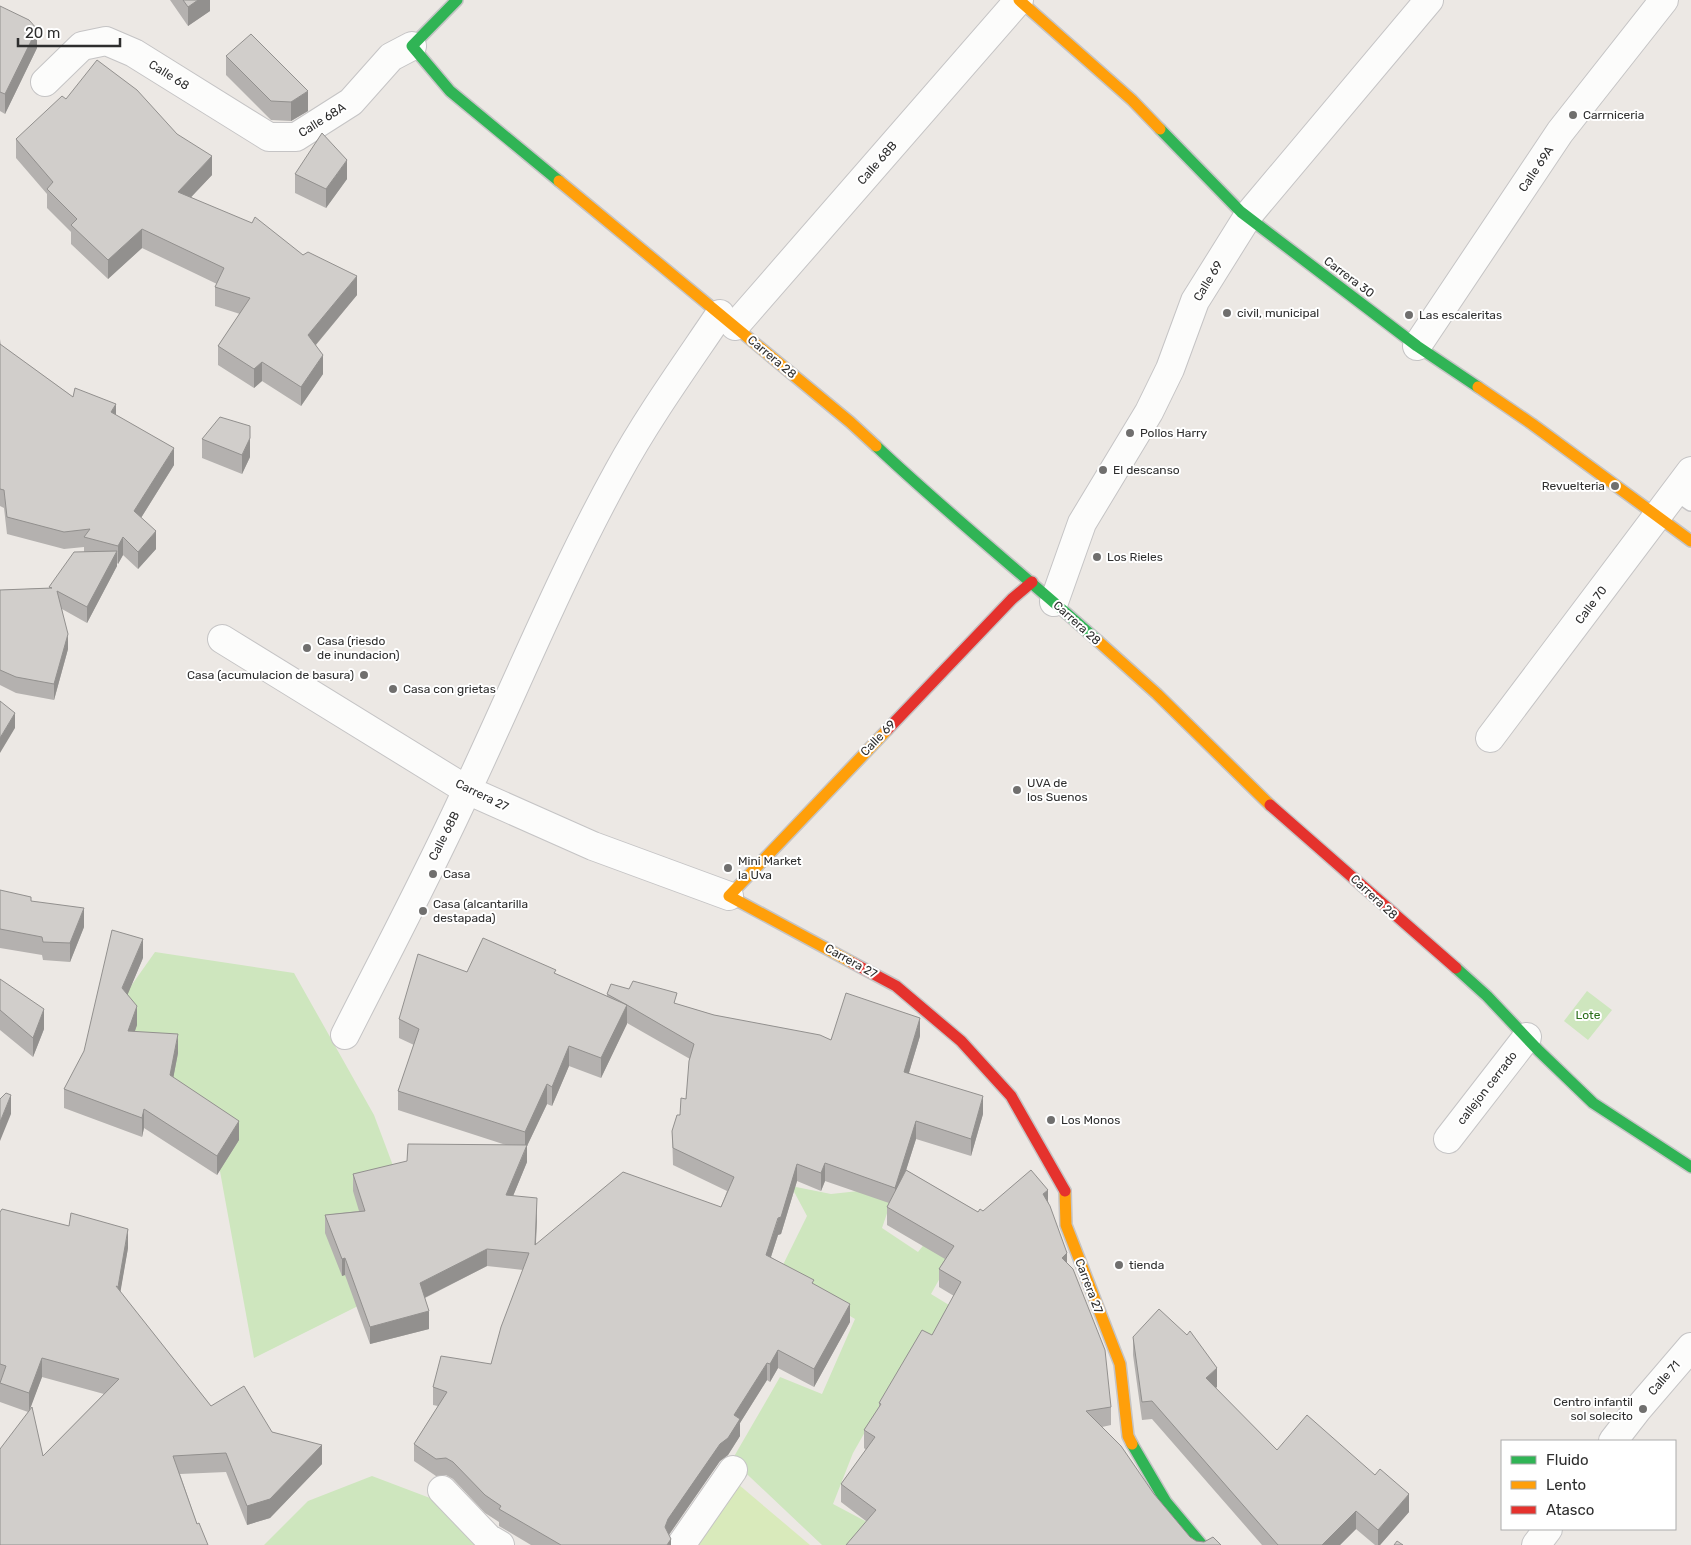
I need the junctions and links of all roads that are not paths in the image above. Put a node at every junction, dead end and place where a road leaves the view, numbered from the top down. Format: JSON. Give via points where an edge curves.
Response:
{"nodes":[{"id":1,"x":1019,"y":0,"type":"edge"},
{"id":2,"x":1429,"y":0,"type":"edge"},
{"id":3,"x":1664,"y":0,"type":"edge"},
{"id":4,"x":447,"y":3,"type":"edge"},
{"id":5,"x":412,"y":46,"type":"junction"},
{"id":6,"x":46,"y":82,"type":"dead end"},
{"id":7,"x":269,"y":137,"type":"joint"},
{"id":8,"x":1248,"y":216,"type":"junction"},
{"id":9,"x":728,"y":320,"type":"junction"},
{"id":10,"x":1418,"y":346,"type":"junction"},
{"id":11,"x":1691,"y":470,"type":"edge"},
{"id":12,"x":1683,"y":498,"type":"edge"},
{"id":13,"x":1657,"y":517,"type":"junction"},
{"id":14,"x":1691,"y":541,"type":"edge"},
{"id":15,"x":1032,"y":582,"type":"junction"},
{"id":16,"x":1054,"y":602,"type":"junction"},
{"id":17,"x":222,"y":639,"type":"dead end"},
{"id":18,"x":1490,"y":738,"type":"dead end"},
{"id":19,"x":467,"y":790,"type":"junction"},
{"id":20,"x":729,"y":896,"type":"junction"},
{"id":21,"x":345,"y":1035,"type":"dead end"},
{"id":22,"x":1527,"y":1037,"type":"junction"},
{"id":23,"x":1448,"y":1139,"type":"dead end"},
{"id":24,"x":1691,"y":1167,"type":"edge"},
{"id":25,"x":1691,"y":1347,"type":"edge"},
{"id":26,"x":1614,"y":1440,"type":"edge"},
{"id":27,"x":733,"y":1470,"type":"dead end"},
{"id":28,"x":442,"y":1490,"type":"dead end"},
{"id":29,"x":1547,"y":1530,"type":"edge"},
{"id":30,"x":500,"y":1545,"type":"edge"},
{"id":31,"x":681,"y":1545,"type":"edge"},
{"id":32,"x":1202,"y":1545,"type":"edge"},
{"id":33,"x":1536,"y":1545,"type":"edge"}],
"edges":[{"from":1,"to":8,"type":"street","name":"Carrera 30","via":[[1132,100]]},
{"from":1,"to":9,"type":"street","name":"Calle 68B"},
{"from":2,"to":8,"type":"street","name":"Calle 69"},
{"from":3,"to":10,"type":"street","name":"Calle 69A","via":[[1560,132]]},
{"from":4,"to":5,"type":"street","name":"Calle 68A"},
{"from":5,"to":7,"type":"street","name":"Calle 68A","via":[[391,57],[351,102],[296,137]]},
{"from":5,"to":9,"type":"street","name":"Carrera 28","via":[[450,91]]},
{"from":6,"to":7,"type":"street","name":"Calle 68","via":[[82,46],[106,40],[134,53]]},
{"from":8,"to":10,"type":"street","name":"Carrera 30"},
{"from":8,"to":16,"type":"street","name":"Calle 69","via":[[1195,301],[1170,369],[1149,412],[1082,523]]},
{"from":9,"to":15,"type":"street","name":"Carrera 28","via":[[850,422],[941,507]]},
{"from":9,"to":19,"type":"street","name":"Calle 68B","via":[[667,391],[633,446],[575,553]]},
{"from":10,"to":13,"type":"street","name":"Carrera 30","via":[[1592,466]]},
{"from":11,"to":12,"type":"street","name":"Calle 70"},
{"from":12,"to":13,"type":"street","name":"Calle 70"},
{"from":13,"to":14,"type":"street","name":"Carrera 30"},
{"from":13,"to":18,"type":"street","name":"Calle 70"},
{"from":15,"to":16,"type":"street","name":"Carrera 28"},
{"from":15,"to":20,"type":"street","name":"Calle 69","via":[[1012,599]]},
{"from":16,"to":22,"type":"street","name":"Carrera 28","via":[[1157,694],[1254,791],[1487,996]]},
{"from":17,"to":19,"type":"street","name":"Carrera 27"},
{"from":19,"to":20,"type":"street","name":"Carrera 27","via":[[593,846]]},
{"from":19,"to":21,"type":"street","name":"Calle 68B"},
{"from":20,"to":32,"type":"street","name":"Carrera 27","via":[[896,986],[961,1041],[1011,1096],[1067,1194],[1066,1225],[1120,1364],[1128,1436],[1166,1502]]},
{"from":22,"to":23,"type":"street","name":"callejon cerrado"},
{"from":22,"to":24,"type":"street","name":"Carrera 28","via":[[1593,1103]]},
{"from":25,"to":26,"type":"street","name":"Calle 71"},
{"from":27,"to":31,"type":"street"},
{"from":28,"to":30,"type":"street","via":[[488,1538]]},
{"from":29,"to":33,"type":"street"}]}
